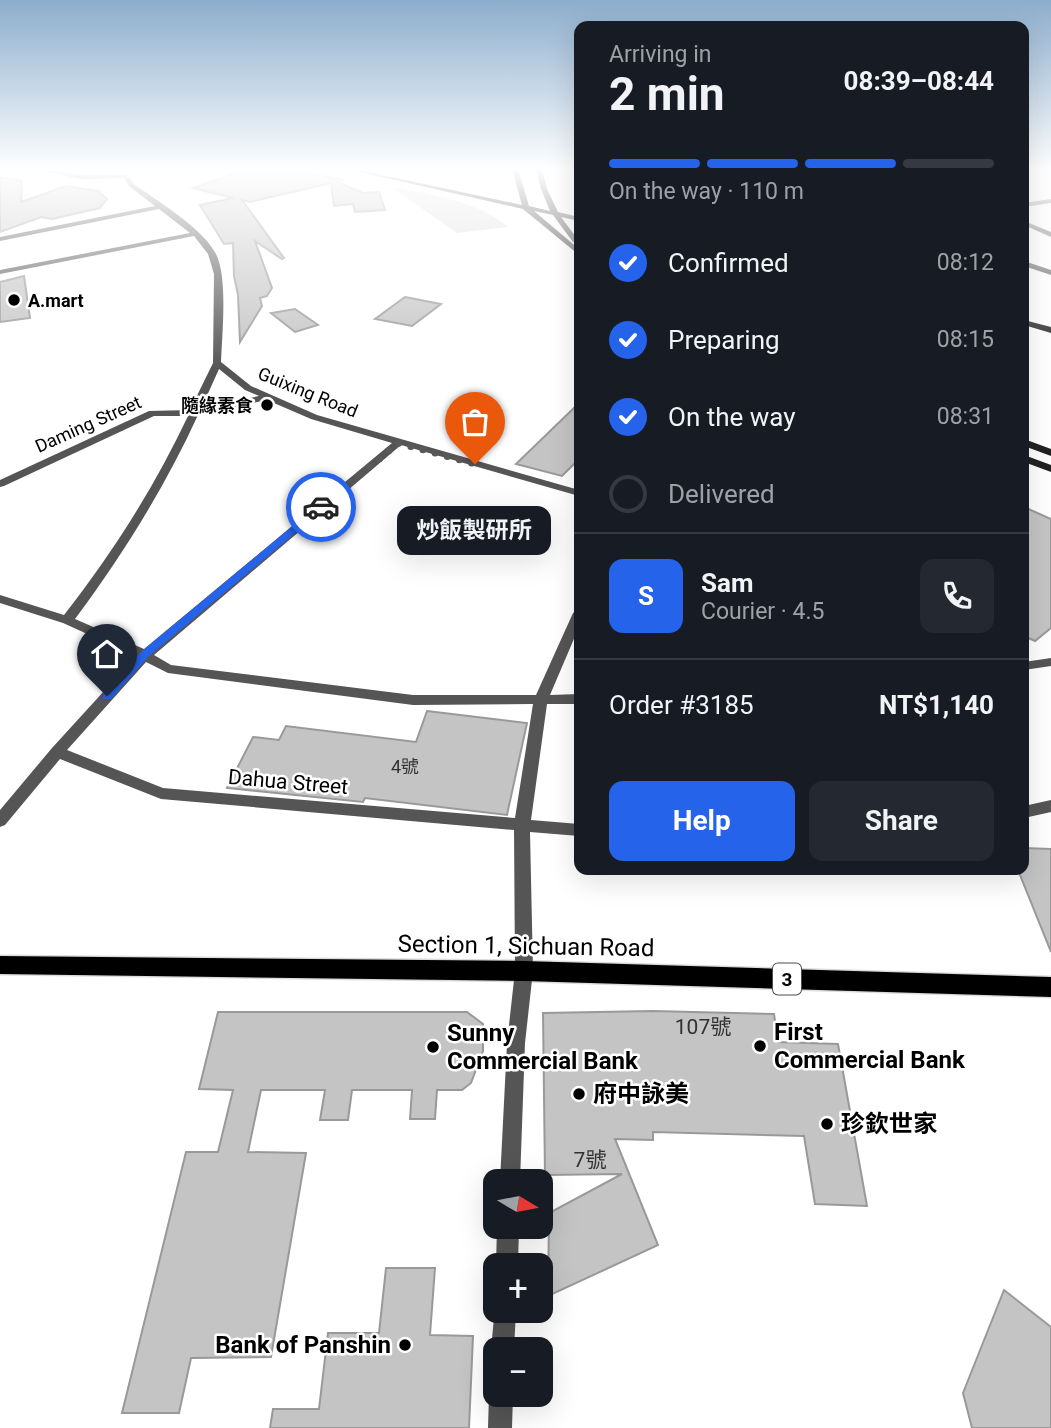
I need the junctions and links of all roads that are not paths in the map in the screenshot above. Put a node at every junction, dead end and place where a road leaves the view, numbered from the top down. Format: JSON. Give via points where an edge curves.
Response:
{"nodes":[{"id":1,"x":188,"y":236,"type":"edge"},
{"id":2,"x":197,"y":236,"type":"edge"},
{"id":3,"x":559,"y":236,"type":"edge"},
{"id":4,"x":142,"y":247,"type":"dead end"},
{"id":5,"x":574,"y":249,"type":"edge"},
{"id":6,"x":1029,"y":265,"type":"edge"},
{"id":7,"x":1051,"y":273,"type":"edge"},
{"id":8,"x":0,"y":274,"type":"edge"},
{"id":9,"x":1029,"y":324,"type":"edge"},
{"id":10,"x":1051,"y":330,"type":"edge"},
{"id":11,"x":217,"y":363,"type":"junction"},
{"id":12,"x":268,"y":397,"type":"junction"},
{"id":13,"x":194,"y":413,"type":"junction"},
{"id":14,"x":398,"y":443,"type":"junction"},
{"id":15,"x":1029,"y":444,"type":"edge"},
{"id":16,"x":1051,"y":453,"type":"edge"},
{"id":17,"x":1029,"y":460,"type":"edge"},
{"id":18,"x":1051,"y":469,"type":"edge"},
{"id":19,"x":0,"y":484,"type":"edge"},
{"id":20,"x":574,"y":492,"type":"edge"},
{"id":21,"x":0,"y":599,"type":"edge"},
{"id":22,"x":67,"y":620,"type":"junction"},
{"id":23,"x":574,"y":624,"type":"edge"},
{"id":24,"x":145,"y":655,"type":"junction"},
{"id":25,"x":1051,"y":662,"type":"edge"},
{"id":26,"x":1029,"y":665,"type":"edge"},
{"id":27,"x":541,"y":699,"type":"junction"},
{"id":28,"x":574,"y":699,"type":"edge"},
{"id":29,"x":57,"y":752,"type":"junction"},
{"id":30,"x":1051,"y":806,"type":"edge"},
{"id":31,"x":1029,"y":811,"type":"edge"},
{"id":32,"x":0,"y":821,"type":"edge"},
{"id":33,"x":522,"y":825,"type":"junction"},
{"id":34,"x":574,"y":830,"type":"edge"},
{"id":35,"x":0,"y":965,"type":"edge"},
{"id":36,"x":524,"y":971,"type":"junction"},
{"id":37,"x":1051,"y":987,"type":"edge"},
{"id":38,"x":511,"y":1169,"type":"edge"},
{"id":39,"x":501,"y":1407,"type":"edge"},
{"id":40,"x":500,"y":1428,"type":"edge"}],
"edges":[{"from":1,"to":8,"type":"street"},
{"from":2,"to":11,"type":"street","via":[[212,254],[218,274]]},
{"from":3,"to":5,"type":"main road"},
{"from":4,"to":8,"type":"street"},
{"from":6,"to":7,"type":"street"},
{"from":9,"to":10,"type":"main road"},
{"from":11,"to":12,"type":"street","name":"Guixing Road","via":[[248,388]]},
{"from":11,"to":13,"type":"street"},
{"from":12,"to":13,"type":"street","name":"Daming Street"},
{"from":12,"to":14,"type":"street","name":"Guixing Road","via":[[314,417]]},
{"from":13,"to":19,"type":"street","name":"Daming Street","via":[[152,413]]},
{"from":13,"to":22,"type":"street","via":[[175,454],[98,580]]},
{"from":14,"to":20,"type":"street","name":"Guixing Road"},
{"from":14,"to":24,"type":"street"},
{"from":15,"to":16,"type":"main road"},
{"from":17,"to":18,"type":"main road"},
{"from":21,"to":22,"type":"street"},
{"from":22,"to":24,"type":"street"},
{"from":23,"to":27,"type":"street"},
{"from":24,"to":27,"type":"street","via":[[168,669],[413,700]]},
{"from":24,"to":29,"type":"street"},
{"from":25,"to":26,"type":"street"},
{"from":27,"to":28,"type":"street"},
{"from":27,"to":33,"type":"street"},
{"from":29,"to":32,"type":"street"},
{"from":29,"to":33,"type":"street","name":"Dahua Street","via":[[161,793]]},
{"from":30,"to":31,"type":"street"},
{"from":33,"to":34,"type":"street","name":"Dahua Street"},
{"from":33,"to":36,"type":"street"},
{"from":35,"to":36,"type":"main road","name":"Section 1, Sichuan Road","number":"3"},
{"from":36,"to":37,"type":"main road","name":"Section 1, Sichuan Road","number":"3"},
{"from":36,"to":38,"type":"street"},
{"from":39,"to":40,"type":"street"}]}
